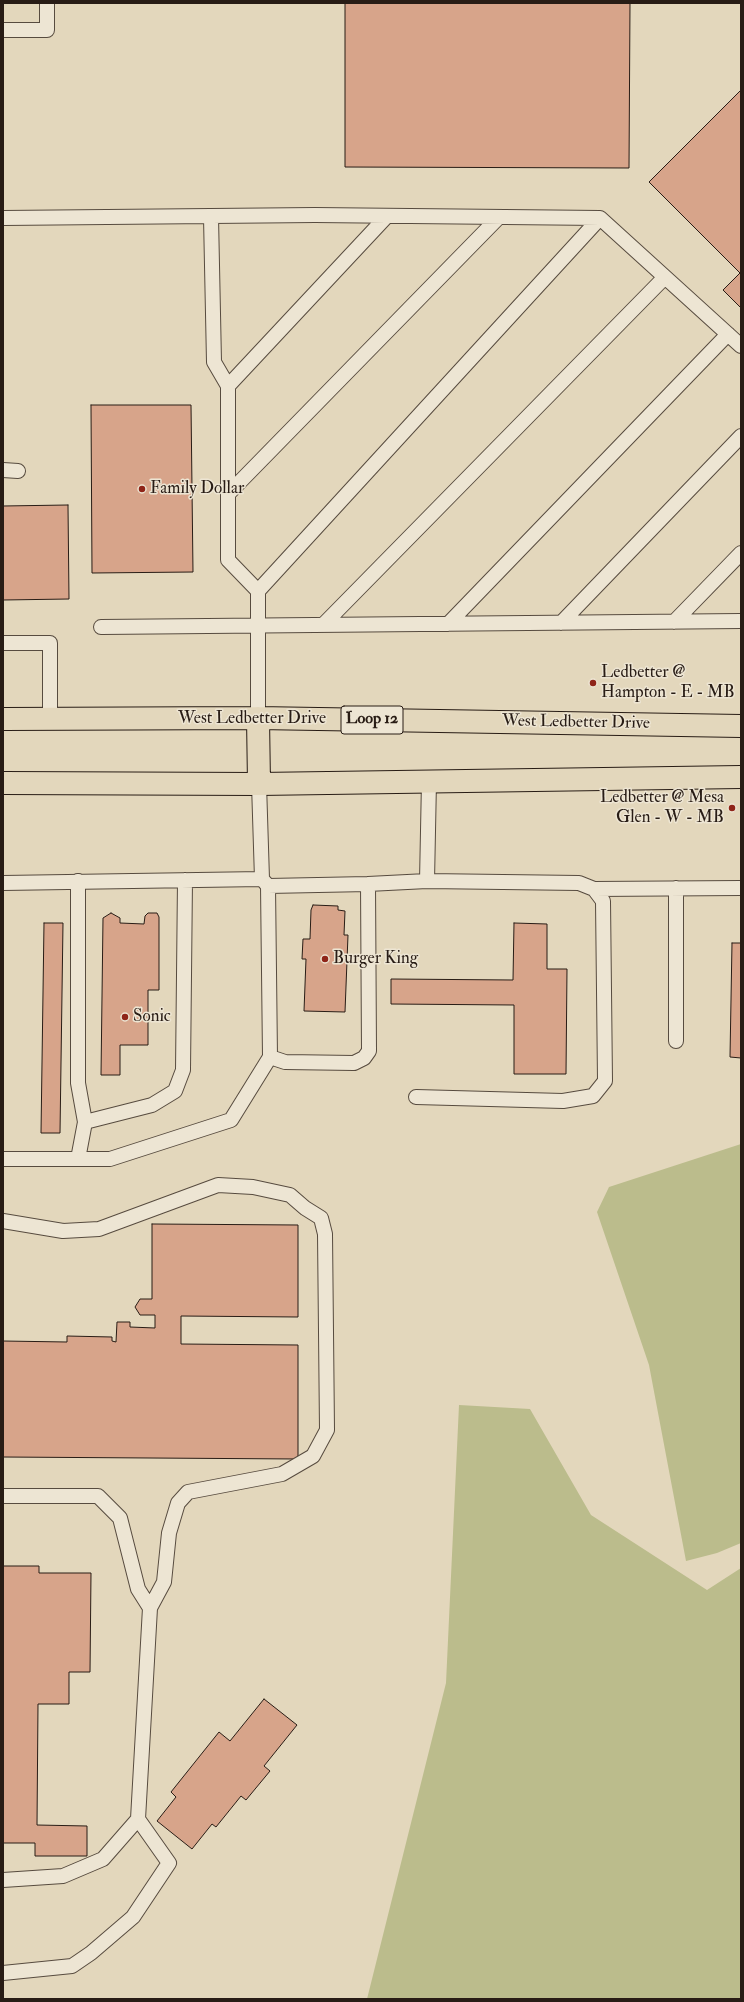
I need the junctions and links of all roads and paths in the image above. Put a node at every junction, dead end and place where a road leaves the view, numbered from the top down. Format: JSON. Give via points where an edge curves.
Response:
{"nodes":[{"id":1,"x":47,"y":3,"type":"edge"},
{"id":2,"x":3,"y":30,"type":"edge"},
{"id":3,"x":387,"y":216,"type":"junction"},
{"id":4,"x":211,"y":217,"type":"junction"},
{"id":5,"x":499,"y":217,"type":"junction"},
{"id":6,"x":3,"y":218,"type":"edge"},
{"id":7,"x":600,"y":218,"type":"junction"},
{"id":8,"x":666,"y":277,"type":"junction"},
{"id":9,"x":728,"y":334,"type":"junction"},
{"id":10,"x":741,"y":346,"type":"edge"},
{"id":11,"x":228,"y":386,"type":"junction"},
{"id":12,"x":741,"y":436,"type":"edge"},
{"id":13,"x":3,"y":470,"type":"edge"},
{"id":14,"x":18,"y":471,"type":"dead end"},
{"id":15,"x":228,"y":494,"type":"junction"},
{"id":16,"x":741,"y":553,"type":"edge"},
{"id":17,"x":258,"y":591,"type":"junction"},
{"id":18,"x":741,"y":621,"type":"edge"},
{"id":19,"x":674,"y":622,"type":"junction"},
{"id":20,"x":561,"y":623,"type":"junction"},
{"id":21,"x":448,"y":624,"type":"junction"},
{"id":22,"x":258,"y":625,"type":"junction"},
{"id":23,"x":323,"y":625,"type":"junction"},
{"id":24,"x":101,"y":627,"type":"dead end"},
{"id":25,"x":3,"y":643,"type":"edge"},
{"id":26,"x":258,"y":718,"type":"junction"},
{"id":27,"x":3,"y":719,"type":"edge"},
{"id":28,"x":50,"y":719,"type":"junction"},
{"id":29,"x":741,"y":726,"type":"edge"},
{"id":30,"x":741,"y":772,"type":"edge"},
{"id":31,"x":684,"y":777,"type":"junction"},
{"id":32,"x":741,"y":778,"type":"edge"},
{"id":33,"x":429,"y":781,"type":"junction"},
{"id":34,"x":3,"y":783,"type":"edge"},
{"id":35,"x":259,"y":784,"type":"junction"},
{"id":36,"x":185,"y":880,"type":"junction"},
{"id":37,"x":78,"y":881,"type":"junction"},
{"id":38,"x":427,"y":881,"type":"junction"},
{"id":39,"x":3,"y":882,"type":"edge"},
{"id":40,"x":265,"y":883,"type":"junction"},
{"id":41,"x":368,"y":884,"type":"junction"},
{"id":42,"x":676,"y":888,"type":"junction"},
{"id":43,"x":741,"y":888,"type":"edge"},
{"id":44,"x":594,"y":889,"type":"junction"},
{"id":45,"x":676,"y":1041,"type":"dead end"},
{"id":46,"x":270,"y":1057,"type":"junction"},
{"id":47,"x":416,"y":1097,"type":"dead end"},
{"id":48,"x":85,"y":1122,"type":"junction"},
{"id":49,"x":3,"y":1160,"type":"edge"},
{"id":50,"x":78,"y":1160,"type":"junction"},
{"id":51,"x":3,"y":1221,"type":"edge"},
{"id":52,"x":3,"y":1496,"type":"edge"},
{"id":53,"x":150,"y":1608,"type":"junction"},
{"id":54,"x":138,"y":1819,"type":"junction"},
{"id":55,"x":3,"y":1880,"type":"edge"},
{"id":56,"x":3,"y":1973,"type":"edge"}],
"edges":[{"from":1,"to":2,"type":"lane","via":[[47,30]]},
{"from":3,"to":4,"type":"lane"},
{"from":3,"to":5,"type":"lane"},
{"from":3,"to":11,"type":"lane"},
{"from":4,"to":6,"type":"lane"},
{"from":4,"to":11,"type":"lane","via":[[214,362]]},
{"from":5,"to":7,"type":"lane"},
{"from":5,"to":15,"type":"lane"},
{"from":7,"to":8,"type":"lane"},
{"from":7,"to":17,"type":"lane"},
{"from":8,"to":9,"type":"lane"},
{"from":8,"to":23,"type":"lane"},
{"from":9,"to":10,"type":"lane"},
{"from":9,"to":21,"type":"lane"},
{"from":11,"to":15,"type":"lane"},
{"from":12,"to":20,"type":"lane"},
{"from":13,"to":14,"type":"lane"},
{"from":15,"to":17,"type":"lane","via":[[228,560]]},
{"from":16,"to":19,"type":"lane"},
{"from":17,"to":22,"type":"lane"},
{"from":18,"to":19,"type":"lane"},
{"from":19,"to":20,"type":"lane"},
{"from":20,"to":21,"type":"lane"},
{"from":21,"to":23,"type":"lane"},
{"from":22,"to":23,"type":"lane"},
{"from":22,"to":24,"type":"lane"},
{"from":22,"to":26,"type":"lane"},
{"from":25,"to":28,"type":"lane","via":[[50,643]]},
{"from":26,"to":28,"type":"main road","name":"West Ledbetter Drive","number":"Loop 12"},
{"from":26,"to":29,"type":"main road","name":"West Ledbetter Drive","number":"Loop 12"},
{"from":26,"to":35,"type":"main road"},
{"from":27,"to":28,"type":"main road","name":"West Ledbetter Drive","number":"Loop 12"},
{"from":30,"to":31,"type":"main road"},
{"from":31,"to":32,"type":"main road"},
{"from":31,"to":33,"type":"main road"},
{"from":33,"to":35,"type":"main road"},
{"from":33,"to":38,"type":"lane"},
{"from":34,"to":35,"type":"main road"},
{"from":35,"to":40,"type":"lane"},
{"from":36,"to":37,"type":"lane"},
{"from":36,"to":40,"type":"lane"},
{"from":36,"to":48,"type":"lane","via":[[183,1070],[175,1091],[152,1105]]},
{"from":37,"to":39,"type":"lane"},
{"from":37,"to":48,"type":"lane","via":[[78,1083]]},
{"from":38,"to":41,"type":"lane"},
{"from":38,"to":44,"type":"lane","via":[[579,883]]},
{"from":40,"to":41,"type":"lane"},
{"from":40,"to":46,"type":"lane"},
{"from":41,"to":46,"type":"lane","via":[[369,1051],[364,1058],[354,1063],[285,1062]]},
{"from":42,"to":43,"type":"lane"},
{"from":42,"to":44,"type":"lane"},
{"from":42,"to":45,"type":"lane"},
{"from":44,"to":47,"type":"lane","via":[[603,901],[606,1081],[593,1096],[563,1101]]},
{"from":46,"to":50,"type":"lane","via":[[230,1120],[110,1160]]},
{"from":48,"to":50,"type":"lane"},
{"from":49,"to":50,"type":"lane"},
{"from":51,"to":53,"type":"lane","via":[[63,1232],[99,1228],[218,1185],[253,1187],[290,1194],[321,1218],[325,1234],[327,1430],[313,1456],[282,1474],[188,1492],[178,1503],[169,1533],[164,1582]]},
{"from":52,"to":53,"type":"lane","via":[[98,1496],[120,1518],[138,1589]]},
{"from":53,"to":54,"type":"lane"},
{"from":54,"to":55,"type":"lane","via":[[103,1859],[63,1876]]},
{"from":54,"to":56,"type":"lane","via":[[169,1863],[133,1917],[72,1966]]}]}
